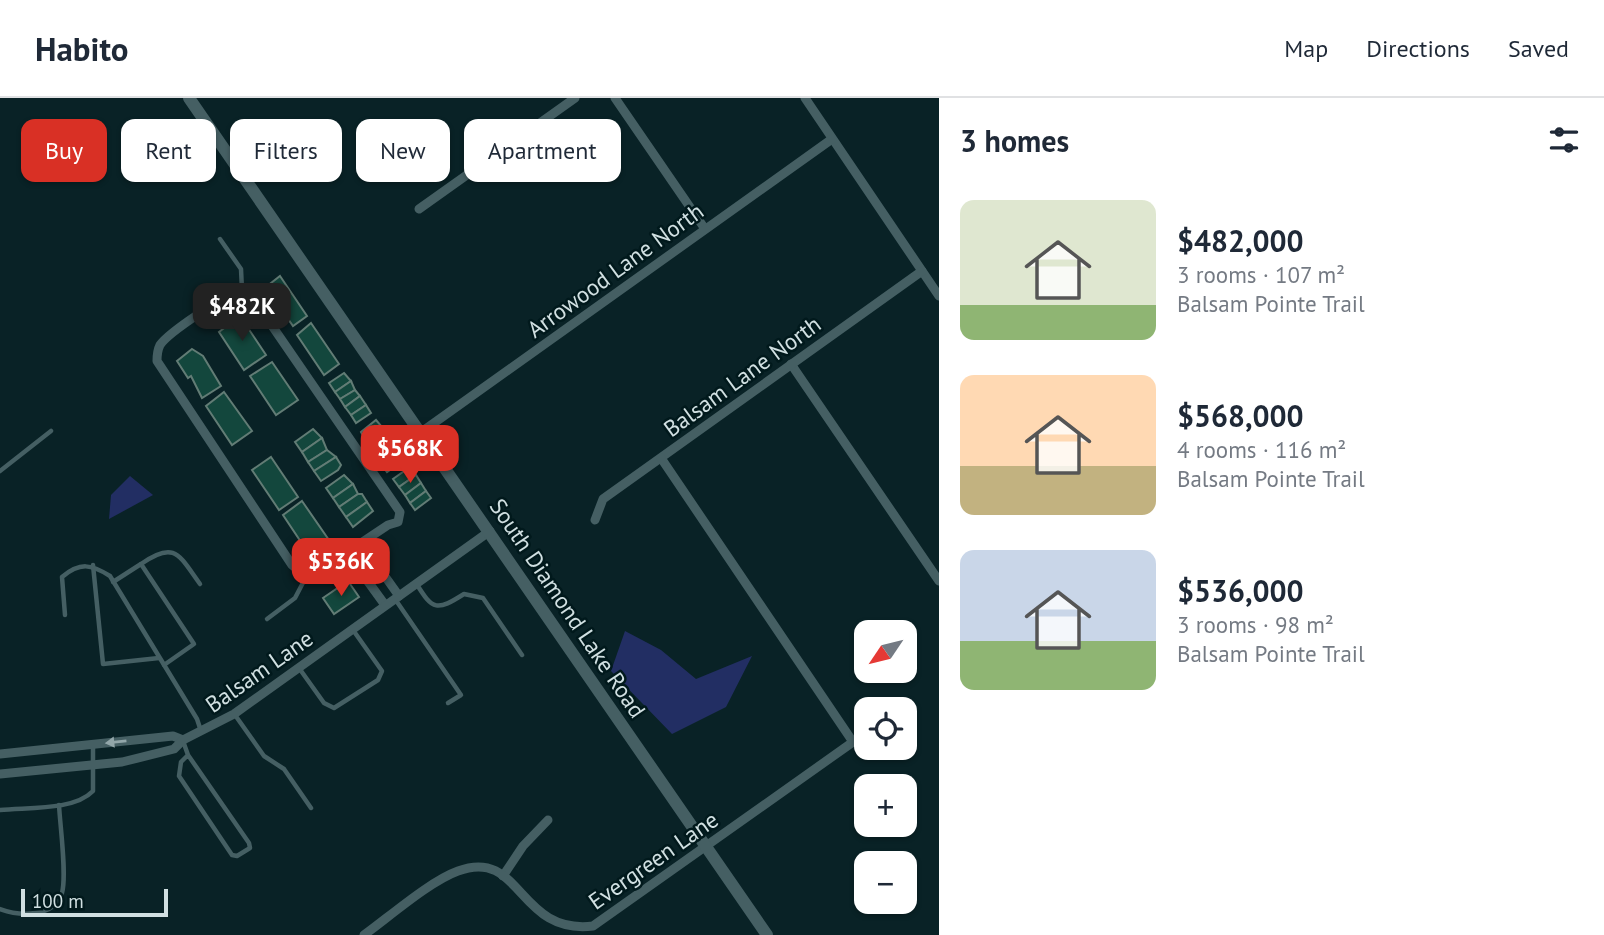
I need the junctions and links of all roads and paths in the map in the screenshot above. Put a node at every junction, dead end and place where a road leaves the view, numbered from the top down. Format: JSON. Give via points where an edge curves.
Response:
{"nodes":[{"id":1,"x":190,"y":98,"type":"edge"},
{"id":2,"x":575,"y":98,"type":"edge"},
{"id":3,"x":615,"y":98,"type":"edge"},
{"id":4,"x":805,"y":98,"type":"edge"},
{"id":5,"x":832,"y":139,"type":"junction"},
{"id":6,"x":419,"y":209,"type":"dead end"},
{"id":7,"x":705,"y":229,"type":"junction"},
{"id":8,"x":220,"y":239,"type":"dead end"},
{"id":9,"x":922,"y":271,"type":"junction"},
{"id":10,"x":242,"y":291,"type":"junction"},
{"id":11,"x":939,"y":296,"type":"edge"},
{"id":12,"x":791,"y":364,"type":"junction"},
{"id":13,"x":51,"y":431,"type":"dead end"},
{"id":14,"x":421,"y":433,"type":"junction"},
{"id":15,"x":661,"y":458,"type":"junction"},
{"id":16,"x":0,"y":471,"type":"edge"},
{"id":17,"x":595,"y":520,"type":"dead end"},
{"id":18,"x":491,"y":531,"type":"junction"},
{"id":19,"x":362,"y":544,"type":"junction"},
{"id":20,"x":348,"y":554,"type":"junction"},
{"id":21,"x":93,"y":565,"type":"junction"},
{"id":22,"x":141,"y":565,"type":"junction"},
{"id":23,"x":307,"y":575,"type":"junction"},
{"id":24,"x":939,"y":581,"type":"edge"},
{"id":25,"x":113,"y":582,"type":"junction"},
{"id":26,"x":416,"y":583,"type":"junction"},
{"id":27,"x":200,"y":584,"type":"dead end"},
{"id":28,"x":397,"y":597,"type":"junction"},
{"id":29,"x":385,"y":606,"type":"junction"},
{"id":30,"x":65,"y":615,"type":"dead end"},
{"id":31,"x":267,"y":619,"type":"dead end"},
{"id":32,"x":352,"y":629,"type":"junction"},
{"id":33,"x":522,"y":655,"type":"dead end"},
{"id":34,"x":159,"y":658,"type":"junction"},
{"id":35,"x":164,"y":665,"type":"junction"},
{"id":36,"x":299,"y":667,"type":"junction"},
{"id":37,"x":448,"y":703,"type":"dead end"},
{"id":38,"x":234,"y":713,"type":"junction"},
{"id":39,"x":201,"y":732,"type":"junction"},
{"id":40,"x":183,"y":740,"type":"junction"},
{"id":41,"x":93,"y":745,"type":"junction"},
{"id":42,"x":0,"y":754,"type":"edge"},
{"id":43,"x":188,"y":755,"type":"junction"},
{"id":44,"x":93,"y":765,"type":"junction"},
{"id":45,"x":0,"y":774,"type":"edge"},
{"id":46,"x":59,"y":805,"type":"junction"},
{"id":47,"x":311,"y":808,"type":"dead end"},
{"id":48,"x":0,"y":810,"type":"edge"},
{"id":49,"x":548,"y":820,"type":"dead end"},
{"id":50,"x":707,"y":848,"type":"junction"},
{"id":51,"x":503,"y":876,"type":"junction"},
{"id":52,"x":0,"y":909,"type":"edge"},
{"id":53,"x":364,"y":935,"type":"edge"},
{"id":54,"x":767,"y":935,"type":"edge"}],
"edges":[{"from":1,"to":14,"type":"street","name":"South Diamond Lake Road"},
{"from":2,"to":6,"type":"street"},
{"from":3,"to":7,"type":"street"},
{"from":4,"to":5,"type":"street"},
{"from":5,"to":7,"type":"street","name":"Arrowood Lane North"},
{"from":5,"to":9,"type":"street"},
{"from":7,"to":14,"type":"street","name":"Arrowood Lane North"},
{"from":8,"to":10,"type":"lane","via":[[241,269]]},
{"from":9,"to":11,"type":"street"},
{"from":9,"to":12,"type":"street","name":"Balsam Lane North"},
{"from":10,"to":19,"type":"street","via":[[255,301],[400,512],[398,522]]},
{"from":10,"to":23,"type":"street","via":[[229,295],[168,338],[159,348],[157,361],[292,565]]},
{"from":12,"to":15,"type":"street","name":"Balsam Lane North"},
{"from":12,"to":24,"type":"street"},
{"from":13,"to":16,"type":"lane"},
{"from":14,"to":18,"type":"street","name":"South Diamond Lake Road"},
{"from":15,"to":17,"type":"street","name":"Balsam Lane North","via":[[603,499]]},
{"from":15,"to":50,"type":"street","name":"Evergreen Lane","via":[[853,742]]},
{"from":18,"to":26,"type":"street","name":"Balsam Lane"},
{"from":18,"to":50,"type":"street","name":"South Diamond Lake Road"},
{"from":19,"to":20,"type":"street"},
{"from":19,"to":28,"type":"street"},
{"from":20,"to":23,"type":"street","via":[[317,574]]},
{"from":20,"to":29,"type":"street"},
{"from":21,"to":25,"type":"lane"},
{"from":21,"to":30,"type":"lane","via":[[74,566],[62,577]]},
{"from":21,"to":34,"type":"lane","via":[[103,664]]},
{"from":22,"to":25,"type":"lane"},
{"from":22,"to":27,"type":"lane","via":[[154,555],[172,551]]},
{"from":22,"to":35,"type":"lane","via":[[194,643]]},
{"from":23,"to":31,"type":"lane","via":[[295,598]]},
{"from":25,"to":34,"type":"lane"},
{"from":26,"to":28,"type":"street","name":"Balsam Lane"},
{"from":26,"to":33,"type":"lane","via":[[436,607],[464,594],[482,598]]},
{"from":28,"to":29,"type":"street","name":"Balsam Lane"},
{"from":28,"to":37,"type":"lane","via":[[461,695]]},
{"from":29,"to":32,"type":"street","name":"Balsam Lane"},
{"from":32,"to":36,"type":"street","name":"Balsam Lane"},
{"from":32,"to":36,"type":"lane","via":[[382,671],[378,680],[334,708],[324,703]]},
{"from":34,"to":35,"type":"lane"},
{"from":35,"to":39,"type":"lane"},
{"from":36,"to":38,"type":"street","name":"Balsam Lane"},
{"from":38,"to":39,"type":"street","name":"Balsam Lane"},
{"from":38,"to":47,"type":"lane","via":[[264,756],[284,769]]},
{"from":39,"to":40,"type":"street","name":"Balsam Lane"},
{"from":40,"to":41,"type":"street","name":"Balsam Lane","one_way":true,"via":[[173,736]]},
{"from":40,"to":43,"type":"lane"},
{"from":40,"to":44,"type":"street","name":"Balsam Lane","via":[[162,754]]},
{"from":41,"to":42,"type":"street","name":"Balsam Lane"},
{"from":41,"to":44,"type":"lane"},
{"from":43,"to":43,"type":"lane","via":[[249,843],[250,848],[237,856],[179,776],[181,762]]},
{"from":44,"to":45,"type":"street","name":"Balsam Lane"},
{"from":44,"to":46,"type":"lane","via":[[93,791],[87,798]]},
{"from":46,"to":48,"type":"lane"},
{"from":46,"to":52,"type":"lane","via":[[62,893],[44,911],[27,914]]},
{"from":49,"to":51,"type":"street"},
{"from":50,"to":51,"type":"street","name":"Evergreen Lane","via":[[607,919],[582,928],[541,917]]},
{"from":50,"to":54,"type":"street","name":"South Diamond Lake Road"},
{"from":51,"to":53,"type":"street","via":[[485,869],[458,871]]}]}
